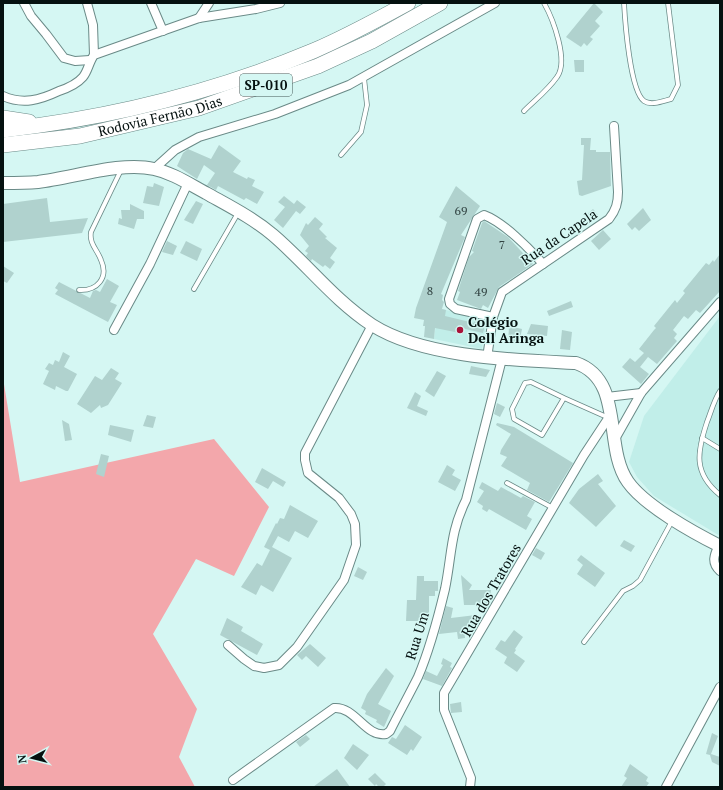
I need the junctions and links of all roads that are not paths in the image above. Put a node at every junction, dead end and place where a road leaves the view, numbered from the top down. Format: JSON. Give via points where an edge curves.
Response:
{"nodes":[{"id":1,"x":24,"y":3,"type":"edge"},
{"id":2,"x":87,"y":3,"type":"edge"},
{"id":3,"x":151,"y":3,"type":"edge"},
{"id":4,"x":209,"y":3,"type":"edge"},
{"id":5,"x":280,"y":3,"type":"edge"},
{"id":6,"x":408,"y":3,"type":"edge"},
{"id":7,"x":440,"y":3,"type":"edge"},
{"id":8,"x":495,"y":3,"type":"edge"},
{"id":9,"x":544,"y":3,"type":"edge"},
{"id":10,"x":624,"y":3,"type":"edge"},
{"id":11,"x":668,"y":3,"type":"edge"},
{"id":12,"x":198,"y":18,"type":"junction"},
{"id":13,"x":163,"y":31,"type":"junction"},
{"id":14,"x":92,"y":57,"type":"junction"},
{"id":15,"x":364,"y":78,"type":"junction"},
{"id":16,"x":3,"y":96,"type":"edge"},
{"id":17,"x":524,"y":111,"type":"dead end"},
{"id":18,"x":3,"y":118,"type":"edge"},
{"id":19,"x":41,"y":126,"type":"junction"},
{"id":20,"x":614,"y":126,"type":"dead end"},
{"id":21,"x":3,"y":130,"type":"edge"},
{"id":22,"x":3,"y":145,"type":"edge"},
{"id":23,"x":340,"y":155,"type":"dead end"},
{"id":24,"x":122,"y":168,"type":"junction"},
{"id":25,"x":154,"y":169,"type":"junction"},
{"id":26,"x":3,"y":183,"type":"edge"},
{"id":27,"x":188,"y":183,"type":"junction"},
{"id":28,"x":239,"y":212,"type":"junction"},
{"id":29,"x":543,"y":264,"type":"junction"},
{"id":30,"x":79,"y":290,"type":"dead end"},
{"id":31,"x":194,"y":290,"type":"dead end"},
{"id":32,"x":720,"y":302,"type":"edge"},
{"id":33,"x":493,"y":317,"type":"junction"},
{"id":34,"x":372,"y":325,"type":"junction"},
{"id":35,"x":114,"y":330,"type":"dead end"},
{"id":36,"x":487,"y":358,"type":"junction"},
{"id":37,"x":502,"y":359,"type":"junction"},
{"id":38,"x":720,"y":390,"type":"edge"},
{"id":39,"x":641,"y":393,"type":"junction"},
{"id":40,"x":607,"y":397,"type":"junction"},
{"id":41,"x":564,"y":398,"type":"junction"},
{"id":42,"x":610,"y":416,"type":"junction"},
{"id":43,"x":702,"y":438,"type":"junction"},
{"id":44,"x":614,"y":440,"type":"junction"},
{"id":45,"x":720,"y":449,"type":"edge"},
{"id":46,"x":507,"y":483,"type":"dead end"},
{"id":47,"x":720,"y":495,"type":"edge"},
{"id":48,"x":554,"y":509,"type":"junction"},
{"id":49,"x":673,"y":518,"type":"junction"},
{"id":50,"x":719,"y":545,"type":"edge"},
{"id":51,"x":720,"y":571,"type":"edge"},
{"id":52,"x":584,"y":642,"type":"dead end"},
{"id":53,"x":228,"y":645,"type":"dead end"},
{"id":54,"x":720,"y":687,"type":"edge"},
{"id":55,"x":233,"y":780,"type":"dead end"},
{"id":56,"x":470,"y":787,"type":"edge"},
{"id":57,"x":666,"y":787,"type":"edge"}],
"edges":[{"from":1,"to":14,"type":"street","via":[[30,16],[64,58],[75,61]]},
{"from":2,"to":14,"type":"street","via":[[93,25]]},
{"from":3,"to":13,"type":"street"},
{"from":4,"to":12,"type":"street"},
{"from":5,"to":12,"type":"street"},
{"from":6,"to":19,"type":"highway","name":"Rodovia Fernão Dias","number":"SP-010","via":[[365,27],[313,51],[259,71],[129,109]]},
{"from":7,"to":22,"type":"highway","name":"Rodovia Fernão Dias","number":"SP-010","via":[[372,41],[318,66],[199,108],[80,136]]},
{"from":8,"to":15,"type":"street"},
{"from":9,"to":17,"type":"lane","via":[[561,50],[562,64],[558,76]]},
{"from":10,"to":11,"type":"lane","via":[[627,45],[637,92],[644,101],[653,103],[671,99],[678,85]]},
{"from":12,"to":13,"type":"street"},
{"from":13,"to":14,"type":"street"},
{"from":14,"to":16,"type":"street","via":[[79,81],[46,98],[22,101]]},
{"from":15,"to":23,"type":"lane","via":[[367,105],[361,132]]},
{"from":15,"to":25,"type":"street","via":[[333,93],[275,114],[199,137],[175,150]]},
{"from":18,"to":19,"type":"highway"},
{"from":19,"to":21,"type":"highway","name":"Rodovia Fernão Dias","number":"SP-010"},
{"from":20,"to":29,"type":"street","name":"Rua da Capela","via":[[618,192],[615,212],[609,219]]},
{"from":24,"to":25,"type":"main road"},
{"from":24,"to":26,"type":"main road","via":[[38,182]]},
{"from":24,"to":30,"type":"lane","via":[[91,232],[92,244],[102,260],[102,279],[94,288]]},
{"from":25,"to":27,"type":"main road"},
{"from":27,"to":28,"type":"main road"},
{"from":27,"to":35,"type":"street","via":[[150,264]]},
{"from":28,"to":31,"type":"lane"},
{"from":28,"to":34,"type":"main road","via":[[274,236],[335,296]]},
{"from":29,"to":33,"type":"street","name":"Rua da Capela","via":[[502,292]]},
{"from":29,"to":33,"type":"street","via":[[511,233],[490,218],[484,215],[477,218],[449,299],[450,304],[456,309]]},
{"from":32,"to":39,"type":"street"},
{"from":33,"to":36,"type":"street","name":"Rua da Capela"},
{"from":34,"to":36,"type":"main road","via":[[427,347]]},
{"from":34,"to":53,"type":"street","via":[[305,453],[308,473],[339,498],[352,514],[356,545],[344,580],[297,647],[279,665],[264,668],[254,666]]},
{"from":36,"to":37,"type":"main road"},
{"from":37,"to":40,"type":"main road","via":[[582,366],[590,370]]},
{"from":37,"to":55,"type":"street","name":"Rua Um","via":[[466,500],[453,535],[444,589],[428,650],[390,731],[386,734],[377,734],[344,709],[334,708]]},
{"from":38,"to":43,"type":"lane"},
{"from":39,"to":40,"type":"street"},
{"from":39,"to":44,"type":"street"},
{"from":40,"to":42,"type":"main road"},
{"from":41,"to":41,"type":"lane","via":[[531,382],[525,383],[512,409],[514,418],[542,435]]},
{"from":41,"to":42,"type":"lane"},
{"from":42,"to":44,"type":"main road"},
{"from":42,"to":48,"type":"street","name":"Rua dos Tratores"},
{"from":43,"to":45,"type":"lane"},
{"from":43,"to":47,"type":"lane","via":[[698,459],[702,474]]},
{"from":44,"to":49,"type":"main road","via":[[618,459],[628,482],[650,504]]},
{"from":46,"to":48,"type":"lane"},
{"from":48,"to":56,"type":"street","name":"Rua dos Tratores","via":[[444,693],[444,710],[471,778]]},
{"from":49,"to":50,"type":"main road"},
{"from":49,"to":52,"type":"lane","via":[[640,580],[623,591]]},
{"from":50,"to":51,"type":"street","via":[[714,554],[714,562]]},
{"from":54,"to":57,"type":"street"}]}
